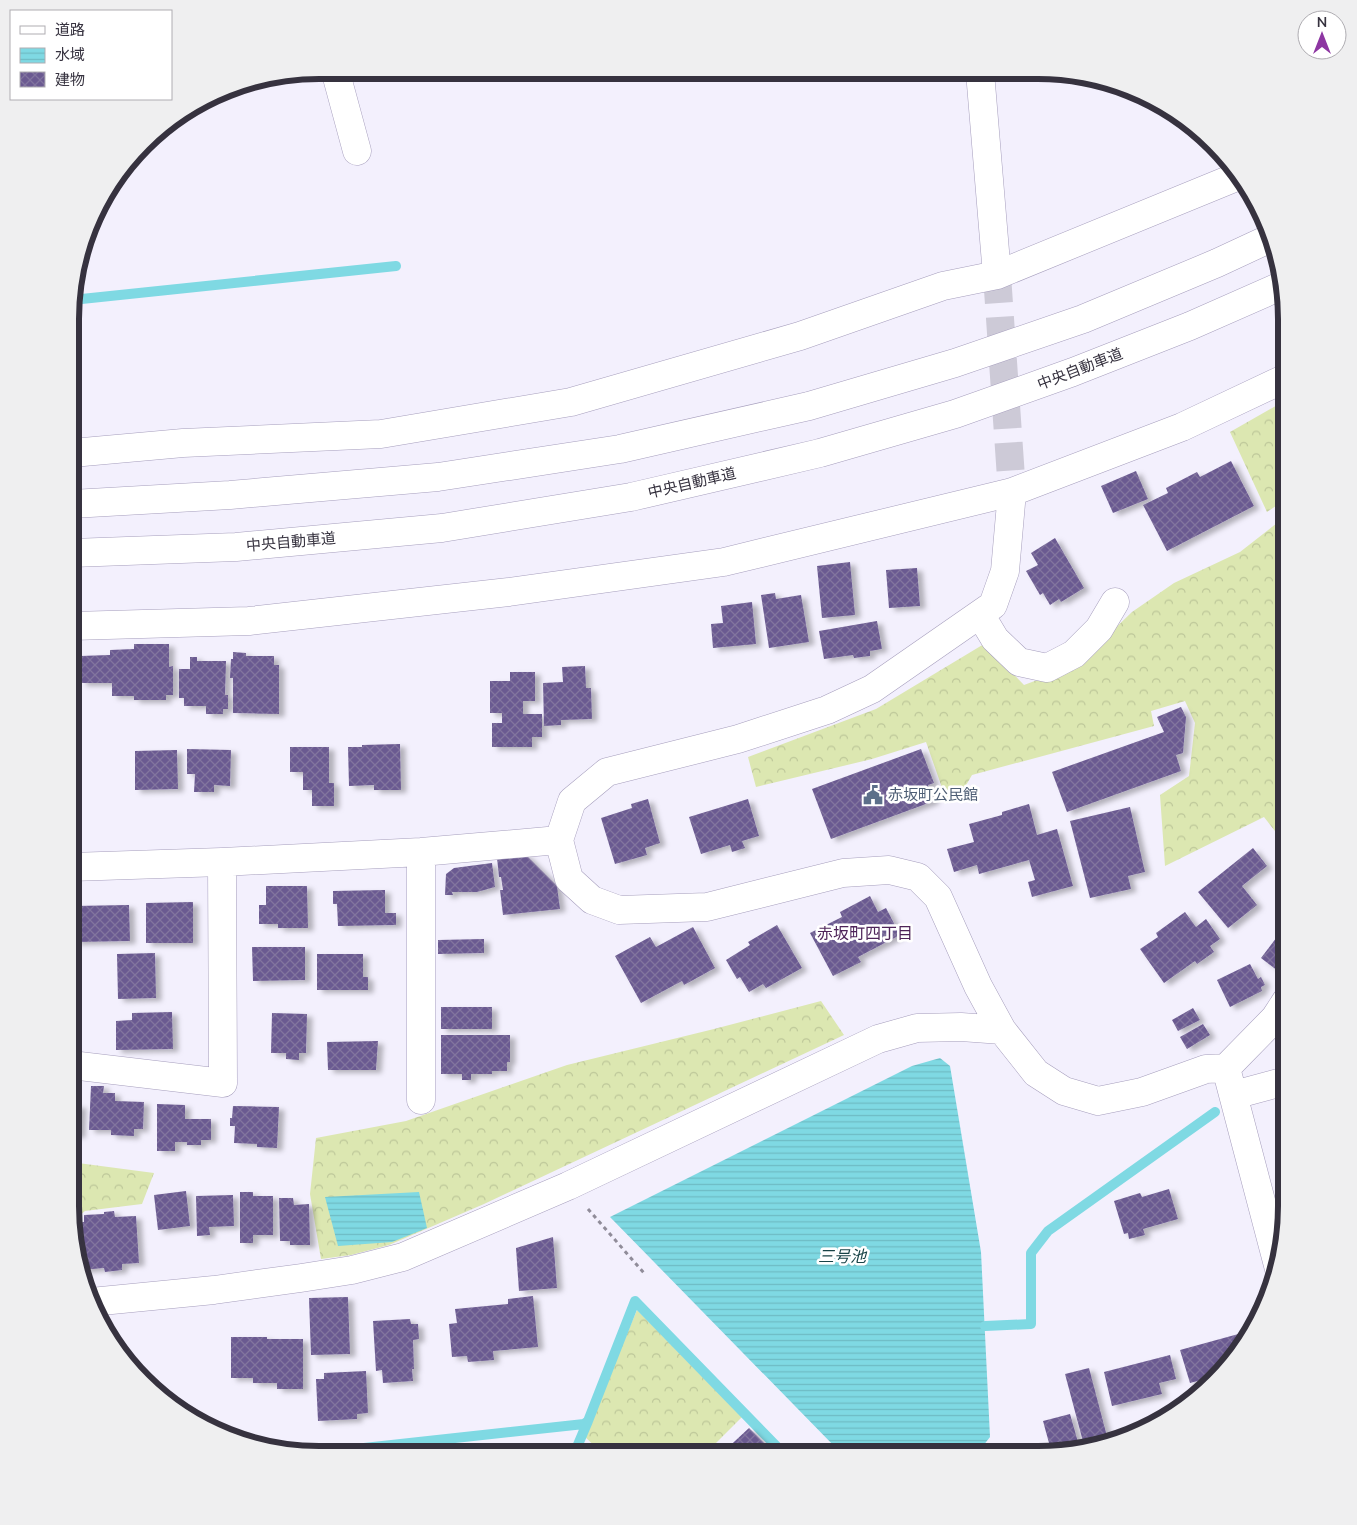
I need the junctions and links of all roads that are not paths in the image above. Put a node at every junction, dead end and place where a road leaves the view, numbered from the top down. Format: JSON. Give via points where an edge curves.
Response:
{"nodes":[{"id":1,"x":337,"y":79,"type":"edge"},
{"id":2,"x":981,"y":79,"type":"edge"},
{"id":3,"x":357,"y":151,"type":"dead end"},
{"id":4,"x":1233,"y":178,"type":"edge"},
{"id":5,"x":1265,"y":241,"type":"edge"},
{"id":6,"x":997,"y":275,"type":"junction"},
{"id":7,"x":1276,"y":288,"type":"edge"},
{"id":8,"x":1278,"y":382,"type":"edge"},
{"id":9,"x":79,"y":452,"type":"edge"},
{"id":10,"x":1012,"y":492,"type":"junction"},
{"id":11,"x":79,"y":504,"type":"edge"},
{"id":12,"x":79,"y":553,"type":"edge"},
{"id":13,"x":1114,"y":602,"type":"dead end"},
{"id":14,"x":980,"y":614,"type":"junction"},
{"id":15,"x":79,"y":626,"type":"edge"},
{"id":16,"x":559,"y":840,"type":"junction"},
{"id":17,"x":421,"y":852,"type":"junction"},
{"id":18,"x":222,"y":862,"type":"junction"},
{"id":19,"x":79,"y":867,"type":"edge"},
{"id":20,"x":1278,"y":1013,"type":"edge"},
{"id":21,"x":1002,"y":1030,"type":"junction"},
{"id":22,"x":79,"y":1066,"type":"edge"},
{"id":23,"x":1226,"y":1068,"type":"junction"},
{"id":24,"x":1278,"y":1083,"type":"edge"},
{"id":25,"x":1234,"y":1095,"type":"junction"},
{"id":26,"x":421,"y":1100,"type":"dead end"},
{"id":27,"x":1274,"y":1251,"type":"edge"},
{"id":28,"x":98,"y":1301,"type":"edge"}],
"edges":[{"from":1,"to":3,"type":"main road"},
{"from":2,"to":6,"type":"main road"},
{"from":4,"to":6,"type":"main road"},
{"from":5,"to":11,"type":"main road","via":[[1083,319],[955,363],[809,406],[620,449],[438,477],[230,495]]},
{"from":6,"to":9,"type":"main road","via":[[943,286],[800,336],[571,402],[381,434],[184,443]]},
{"from":7,"to":12,"type":"main road","name":"中央自動車道","via":[[1073,372],[955,414],[820,453],[631,497],[442,528],[236,547]]},
{"from":8,"to":10,"type":"main road","via":[[1182,427]]},
{"from":10,"to":14,"type":"main road","via":[[1005,572],[993,604]]},
{"from":10,"to":15,"type":"main road","via":[[724,562],[509,592],[248,621]]},
{"from":13,"to":14,"type":"main road","via":[[1099,629],[1074,654],[1047,668],[1018,662],[995,639]]},
{"from":14,"to":16,"type":"main road","via":[[872,689],[827,710],[738,739],[607,772],[572,801]]},
{"from":16,"to":17,"type":"main road"},
{"from":16,"to":21,"type":"main road","via":[[569,879],[592,900],[619,910],[707,908],[843,873],[889,870],[918,877],[938,897],[978,986]]},
{"from":17,"to":18,"type":"main road"},
{"from":17,"to":26,"type":"main road"},
{"from":18,"to":19,"type":"main road"},
{"from":18,"to":22,"type":"main road","via":[[223,1083]]},
{"from":20,"to":23,"type":"main road"},
{"from":21,"to":23,"type":"main road","via":[[1036,1072],[1064,1091],[1098,1101],[1142,1092],[1206,1069]]},
{"from":21,"to":28,"type":"main road","via":[[917,1028],[878,1039],[568,1186],[402,1257],[352,1270],[272,1282]]},
{"from":23,"to":25,"type":"main road"},
{"from":24,"to":25,"type":"main road"},
{"from":25,"to":27,"type":"main road"}]}
